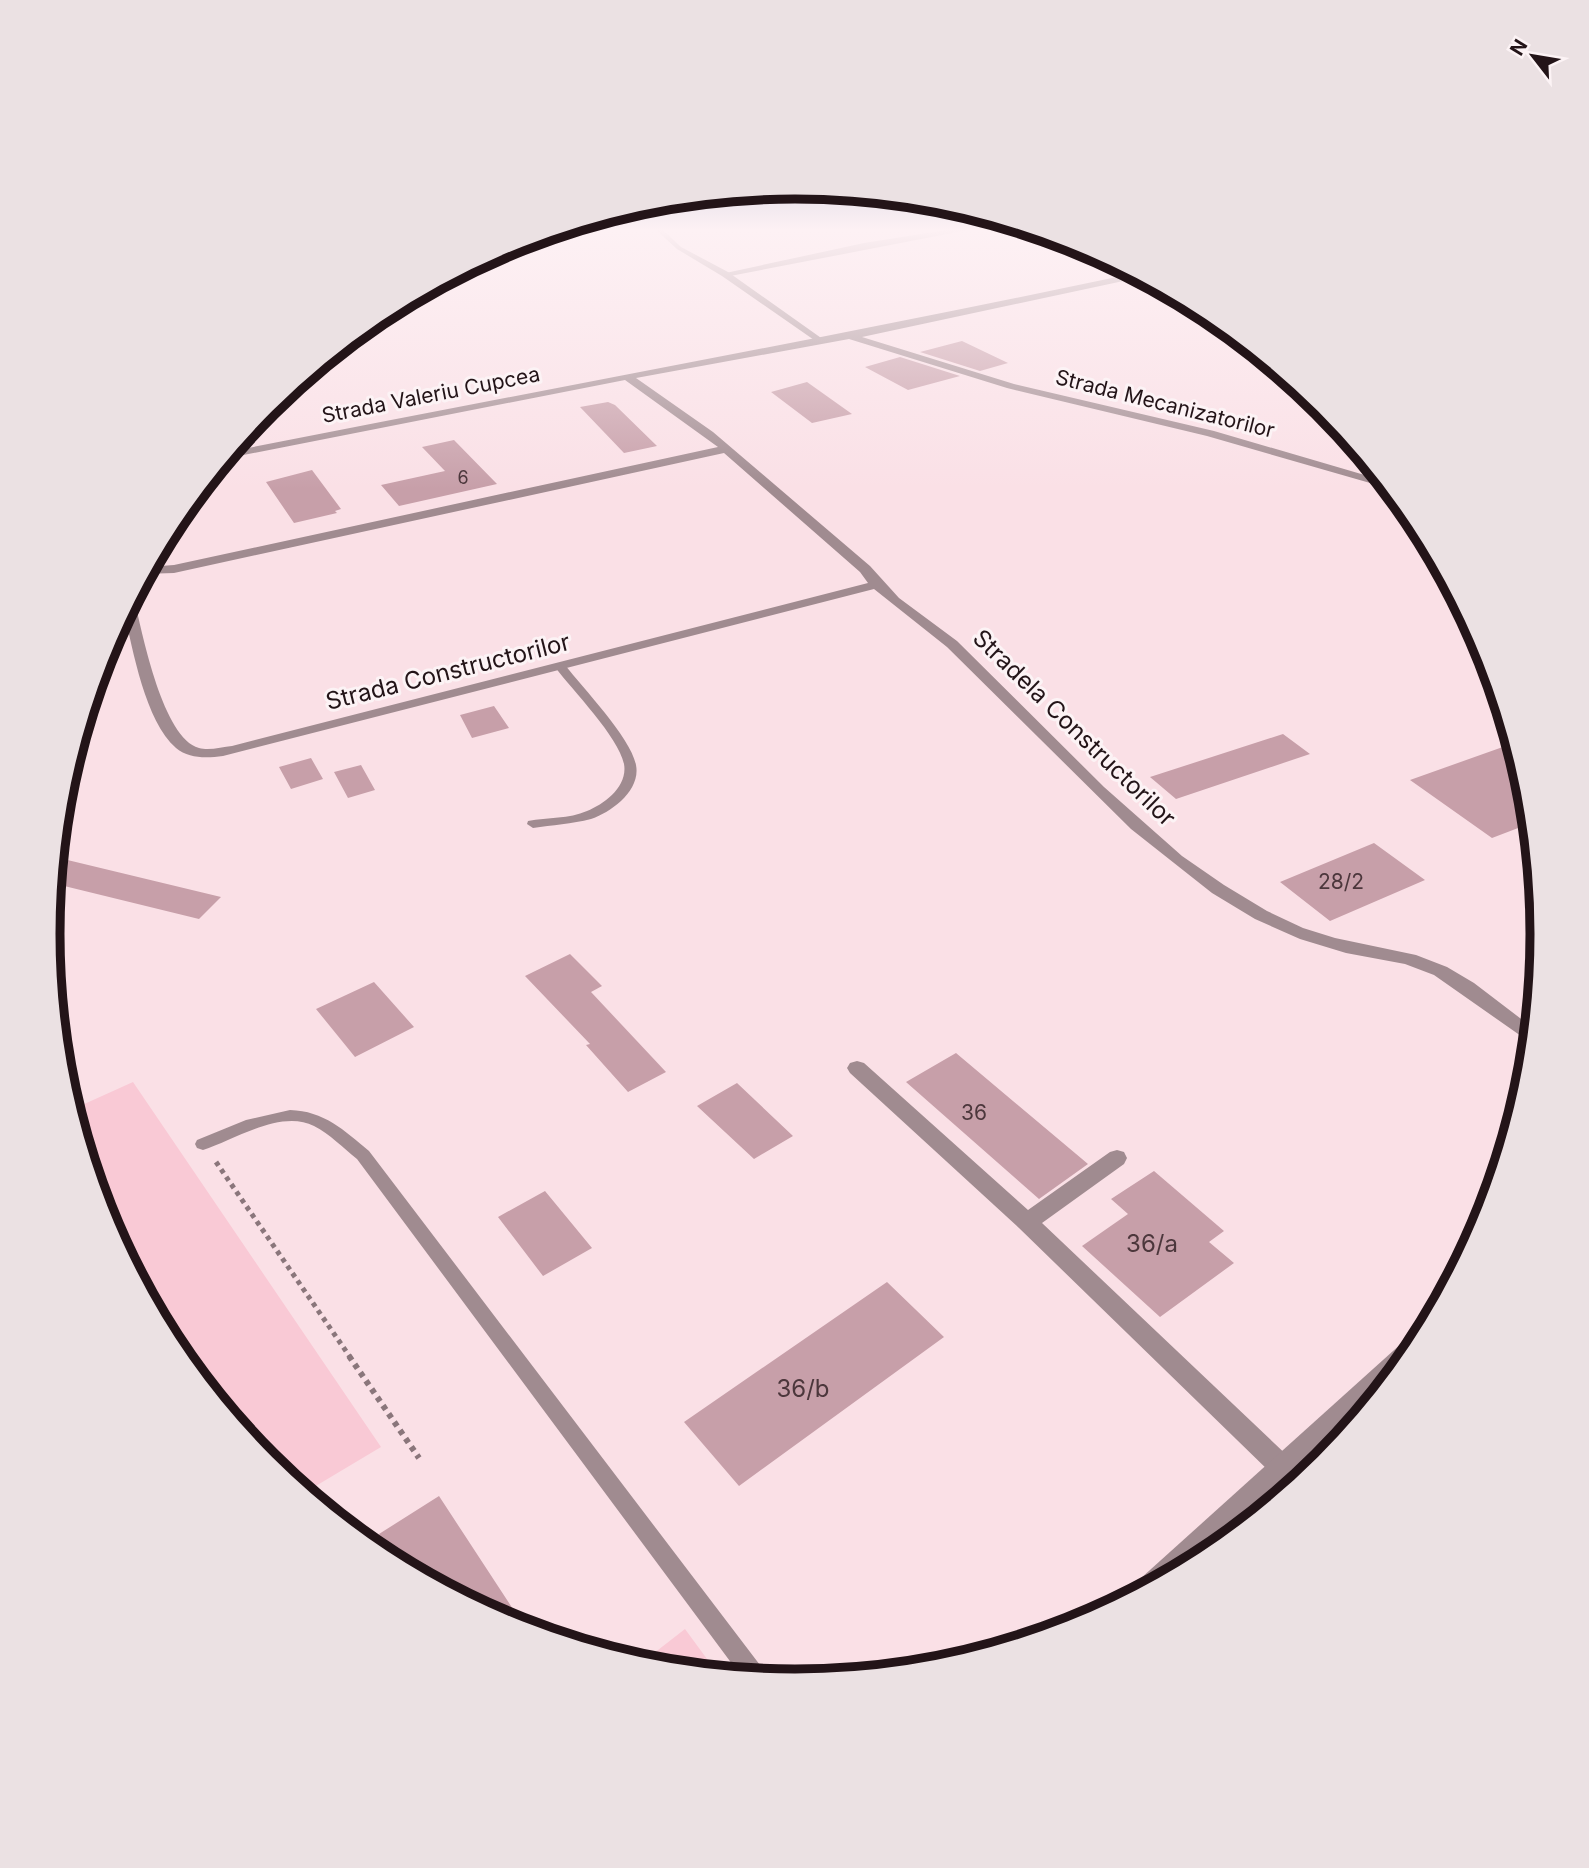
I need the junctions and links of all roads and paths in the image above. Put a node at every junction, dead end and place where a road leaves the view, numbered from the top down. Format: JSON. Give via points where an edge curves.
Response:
{"nodes":[{"id":1,"x":785,"y":315,"type":"edge"},
{"id":2,"x":949,"y":315,"type":"edge"},
{"id":3,"x":850,"y":336,"type":"junction"},
{"id":4,"x":821,"y":340,"type":"junction"},
{"id":5,"x":628,"y":377,"type":"junction"},
{"id":6,"x":726,"y":449,"type":"junction"},
{"id":7,"x":238,"y":453,"type":"edge"},
{"id":8,"x":1373,"y":481,"type":"edge"},
{"id":9,"x":156,"y":570,"type":"edge"},
{"id":10,"x":875,"y":585,"type":"junction"},
{"id":11,"x":132,"y":617,"type":"edge"},
{"id":12,"x":561,"y":667,"type":"junction"},
{"id":13,"x":533,"y":824,"type":"dead end"},
{"id":14,"x":1523,"y":1030,"type":"edge"},
{"id":15,"x":858,"y":1068,"type":"dead end"},
{"id":16,"x":203,"y":1144,"type":"joint"},
{"id":17,"x":1117,"y":1158,"type":"dead end"},
{"id":18,"x":1027,"y":1222,"type":"junction"},
{"id":19,"x":1354,"y":1410,"type":"edge"},
{"id":20,"x":419,"y":1458,"type":"dead end"},
{"id":21,"x":1283,"y":1468,"type":"junction"},
{"id":22,"x":1190,"y":1553,"type":"edge"},
{"id":23,"x":748,"y":1667,"type":"edge"}],
"edges":[{"from":1,"to":4,"type":"lane"},
{"from":2,"to":3,"type":"street","name":"Strada Valeriu Cupcea"},
{"from":3,"to":4,"type":"street","name":"Strada Valeriu Cupcea"},
{"from":3,"to":8,"type":"street","name":"Strada Mecanizatorilor","via":[[1010,386],[1199,430]]},
{"from":4,"to":5,"type":"street","name":"Strada Valeriu Cupcea"},
{"from":5,"to":6,"type":"street","name":"Stradela Constructorilor"},
{"from":5,"to":7,"type":"street","name":"Strada Valeriu Cupcea"},
{"from":6,"to":9,"type":"street"},
{"from":6,"to":10,"type":"street","name":"Stradela Constructorilor","via":[[864,569]]},
{"from":10,"to":12,"type":"street","name":"Strada Constructorilor"},
{"from":10,"to":14,"type":"street","name":"Stradela Constructorilor","via":[[950,642],[1138,826],[1217,887],[1293,930],[1332,944],[1428,965]]},
{"from":11,"to":12,"type":"street","name":"Strada Constructorilor","via":[[152,696],[174,736],[193,752],[232,750]]},
{"from":12,"to":13,"type":"lane","via":[[630,763],[629,777],[613,802],[591,815]]},
{"from":15,"to":18,"type":"street"},
{"from":16,"to":20,"type":"path"},
{"from":16,"to":23,"type":"lane","via":[[267,1119],[305,1116],[334,1131],[363,1155]]},
{"from":17,"to":18,"type":"street"},
{"from":18,"to":21,"type":"street"},
{"from":19,"to":21,"type":"street"},
{"from":21,"to":22,"type":"street"}]}
